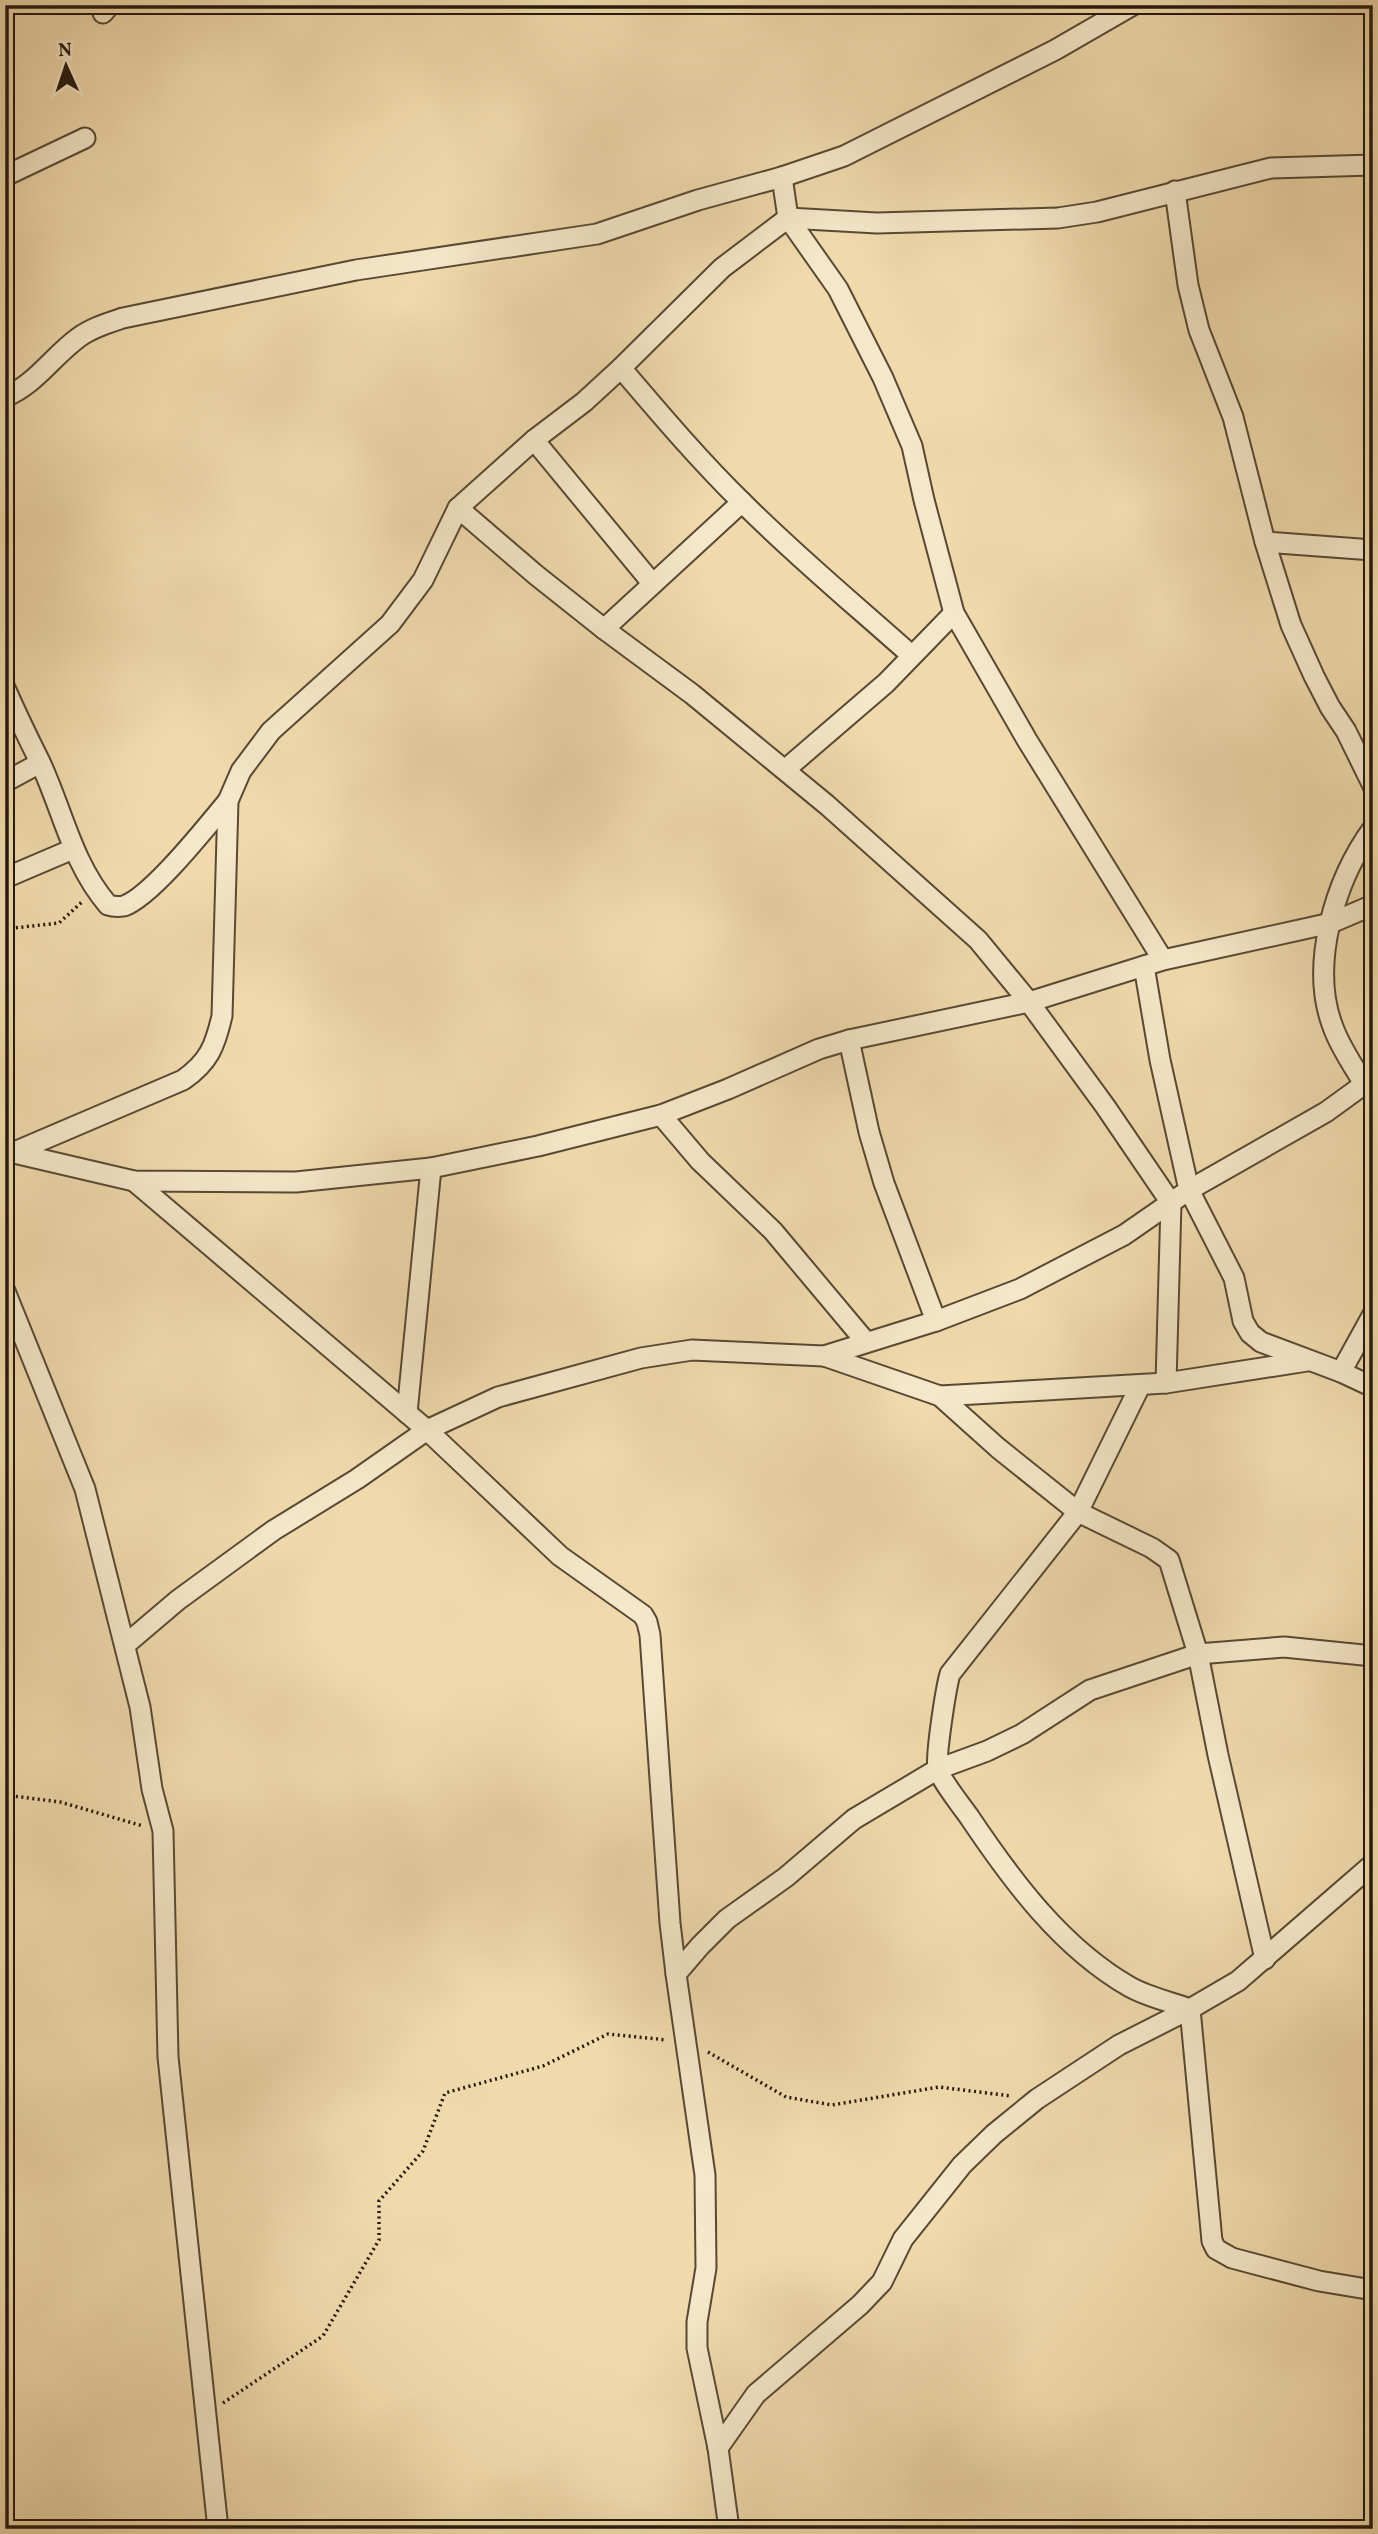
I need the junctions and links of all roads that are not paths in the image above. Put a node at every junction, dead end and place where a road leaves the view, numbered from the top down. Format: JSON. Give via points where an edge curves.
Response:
{"nodes":[{"id":1,"x":1133,"y":5,"type":"edge"},
{"id":2,"x":85,"y":138,"type":"dead end"},
{"id":3,"x":1373,"y":166,"type":"edge"},
{"id":4,"x":5,"y":176,"type":"edge"},
{"id":5,"x":782,"y":177,"type":"junction"},
{"id":6,"x":1175,"y":191,"type":"junction"},
{"id":7,"x":788,"y":218,"type":"junction"},
{"id":8,"x":621,"y":368,"type":"junction"},
{"id":9,"x":5,"y":397,"type":"edge"},
{"id":10,"x":534,"y":440,"type":"junction"},
{"id":11,"x":742,"y":502,"type":"junction"},
{"id":12,"x":457,"y":508,"type":"junction"},
{"id":13,"x":1265,"y":542,"type":"junction"},
{"id":14,"x":1373,"y":550,"type":"edge"},
{"id":15,"x":652,"y":583,"type":"junction"},
{"id":16,"x":954,"y":614,"type":"junction"},
{"id":17,"x":604,"y":629,"type":"junction"},
{"id":18,"x":911,"y":655,"type":"junction"},
{"id":19,"x":5,"y":688,"type":"edge"},
{"id":20,"x":40,"y":763,"type":"junction"},
{"id":21,"x":786,"y":769,"type":"junction"},
{"id":22,"x":5,"y":782,"type":"edge"},
{"id":23,"x":1373,"y":786,"type":"edge"},
{"id":24,"x":228,"y":801,"type":"junction"},
{"id":25,"x":1373,"y":828,"type":"edge"},
{"id":26,"x":73,"y":849,"type":"junction"},
{"id":27,"x":7,"y":872,"type":"edge"},
{"id":28,"x":1373,"y":905,"type":"edge"},
{"id":29,"x":1331,"y":923,"type":"junction"},
{"id":30,"x":1163,"y":960,"type":"junction"},
{"id":31,"x":1144,"y":966,"type":"junction"},
{"id":32,"x":1029,"y":1002,"type":"junction"},
{"id":33,"x":849,"y":1040,"type":"junction"},
{"id":34,"x":1369,"y":1081,"type":"edge"},
{"id":35,"x":661,"y":1115,"type":"junction"},
{"id":36,"x":9,"y":1154,"type":"edge"},
{"id":37,"x":431,"y":1168,"type":"junction"},
{"id":38,"x":134,"y":1181,"type":"junction"},
{"id":39,"x":1189,"y":1190,"type":"junction"},
{"id":40,"x":1171,"y":1203,"type":"junction"},
{"id":41,"x":5,"y":1290,"type":"edge"},
{"id":42,"x":1373,"y":1314,"type":"edge"},
{"id":43,"x":936,"y":1321,"type":"junction"},
{"id":44,"x":866,"y":1342,"type":"junction"},
{"id":45,"x":824,"y":1356,"type":"junction"},
{"id":46,"x":1310,"y":1360,"type":"junction"},
{"id":47,"x":1341,"y":1372,"type":"junction"},
{"id":48,"x":1166,"y":1382,"type":"junction"},
{"id":49,"x":1140,"y":1386,"type":"junction"},
{"id":50,"x":1373,"y":1387,"type":"edge"},
{"id":51,"x":940,"y":1396,"type":"junction"},
{"id":52,"x":407,"y":1413,"type":"junction"},
{"id":53,"x":427,"y":1430,"type":"junction"},
{"id":54,"x":1078,"y":1512,"type":"junction"},
{"id":55,"x":125,"y":1645,"type":"junction"},
{"id":56,"x":1198,"y":1654,"type":"junction"},
{"id":57,"x":1373,"y":1656,"type":"edge"},
{"id":58,"x":938,"y":1769,"type":"junction"},
{"id":59,"x":1373,"y":1864,"type":"edge"},
{"id":60,"x":1265,"y":1959,"type":"junction"},
{"id":61,"x":676,"y":1975,"type":"junction"},
{"id":62,"x":1190,"y":2009,"type":"junction"},
{"id":63,"x":1373,"y":2290,"type":"edge"},
{"id":64,"x":718,"y":2448,"type":"junction"},
{"id":65,"x":218,"y":2529,"type":"edge"},
{"id":66,"x":729,"y":2529,"type":"edge"}],
"edges":[{"from":1,"to":5,"type":"street","via":[[1055,50],[844,156]]},
{"from":2,"to":4,"type":"street"},
{"from":3,"to":6,"type":"street","via":[[1271,167]]},
{"from":5,"to":7,"type":"street"},
{"from":5,"to":9,"type":"street","via":[[597,234],[356,270],[123,318],[79,337],[43,372]]},
{"from":6,"to":7,"type":"street","via":[[1058,218],[877,223]]},
{"from":6,"to":13,"type":"street","via":[[1199,330],[1233,417]]},
{"from":7,"to":8,"type":"street","via":[[707,281]]},
{"from":7,"to":16,"type":"street","via":[[838,289],[912,446]]},
{"from":8,"to":10,"type":"street"},
{"from":8,"to":11,"type":"street"},
{"from":10,"to":12,"type":"street"},
{"from":10,"to":15,"type":"street"},
{"from":11,"to":15,"type":"street"},
{"from":11,"to":18,"type":"street"},
{"from":12,"to":17,"type":"street"},
{"from":12,"to":24,"type":"street","via":[[423,580],[390,624],[271,731],[241,771]]},
{"from":13,"to":14,"type":"street"},
{"from":13,"to":23,"type":"street","via":[[1291,625]]},
{"from":15,"to":17,"type":"street"},
{"from":16,"to":18,"type":"street"},
{"from":16,"to":30,"type":"street"},
{"from":17,"to":21,"type":"street"},
{"from":18,"to":21,"type":"street","via":[[886,683]]},
{"from":19,"to":20,"type":"street"},
{"from":20,"to":22,"type":"street"},
{"from":20,"to":26,"type":"street"},
{"from":21,"to":32,"type":"street","via":[[978,940]]},
{"from":24,"to":26,"type":"street","via":[[161,878],[120,907],[108,905],[95,890]]},
{"from":24,"to":36,"type":"street","via":[[222,1016],[215,1043],[201,1067],[184,1080]]},
{"from":25,"to":29,"type":"street","via":[[1348,866]]},
{"from":26,"to":27,"type":"street"},
{"from":28,"to":29,"type":"street"},
{"from":29,"to":30,"type":"street"},
{"from":29,"to":34,"type":"street","via":[[1325,951],[1329,1016],[1339,1043]]},
{"from":30,"to":31,"type":"street"},
{"from":31,"to":32,"type":"street"},
{"from":31,"to":39,"type":"street"},
{"from":32,"to":33,"type":"street"},
{"from":32,"to":40,"type":"street"},
{"from":33,"to":35,"type":"street"},
{"from":33,"to":43,"type":"street","via":[[884,1183]]},
{"from":34,"to":39,"type":"street","via":[[1326,1112]]},
{"from":35,"to":37,"type":"street"},
{"from":35,"to":44,"type":"street","via":[[700,1161],[773,1231]]},
{"from":36,"to":38,"type":"street"},
{"from":37,"to":38,"type":"street","via":[[296,1182]]},
{"from":37,"to":52,"type":"street"},
{"from":38,"to":52,"type":"street"},
{"from":39,"to":40,"type":"street"},
{"from":39,"to":46,"type":"street","via":[[1234,1278],[1250,1333],[1261,1342]]},
{"from":40,"to":43,"type":"street","via":[[1067,1266]]},
{"from":40,"to":48,"type":"street"},
{"from":41,"to":55,"type":"street","via":[[85,1489]]},
{"from":42,"to":47,"type":"street"},
{"from":43,"to":44,"type":"street"},
{"from":44,"to":45,"type":"street"},
{"from":45,"to":51,"type":"street"},
{"from":45,"to":53,"type":"street","via":[[692,1350],[641,1358],[498,1397]]},
{"from":46,"to":47,"type":"street"},
{"from":46,"to":48,"type":"street"},
{"from":47,"to":50,"type":"street"},
{"from":48,"to":49,"type":"street"},
{"from":49,"to":51,"type":"street"},
{"from":49,"to":54,"type":"street"},
{"from":51,"to":54,"type":"street"},
{"from":52,"to":53,"type":"street"},
{"from":53,"to":55,"type":"street","via":[[274,1530]]},
{"from":53,"to":61,"type":"street","via":[[561,1556],[647,1622]]},
{"from":54,"to":56,"type":"street","via":[[1169,1560]]},
{"from":54,"to":58,"type":"street","via":[[950,1674]]},
{"from":55,"to":65,"type":"street","via":[[163,1831],[168,2057]]},
{"from":56,"to":57,"type":"street","via":[[1284,1647]]},
{"from":56,"to":58,"type":"street","via":[[1090,1690],[1022,1734]]},
{"from":56,"to":60,"type":"street"},
{"from":58,"to":61,"type":"street","via":[[854,1819],[786,1877],[727,1919]]},
{"from":58,"to":62,"type":"street","via":[[998,1860],[1061,1932],[1132,1988]]},
{"from":59,"to":60,"type":"street"},
{"from":60,"to":62,"type":"street"},
{"from":61,"to":64,"type":"street","via":[[705,2175],[706,2268],[697,2348]]},
{"from":62,"to":63,"type":"street","via":[[1216,2249],[1273,2269]]},
{"from":62,"to":64,"type":"street","via":[[1119,2045],[1037,2099],[994,2134],[962,2165],[903,2239],[882,2282],[756,2394]]},
{"from":64,"to":66,"type":"street"}]}
